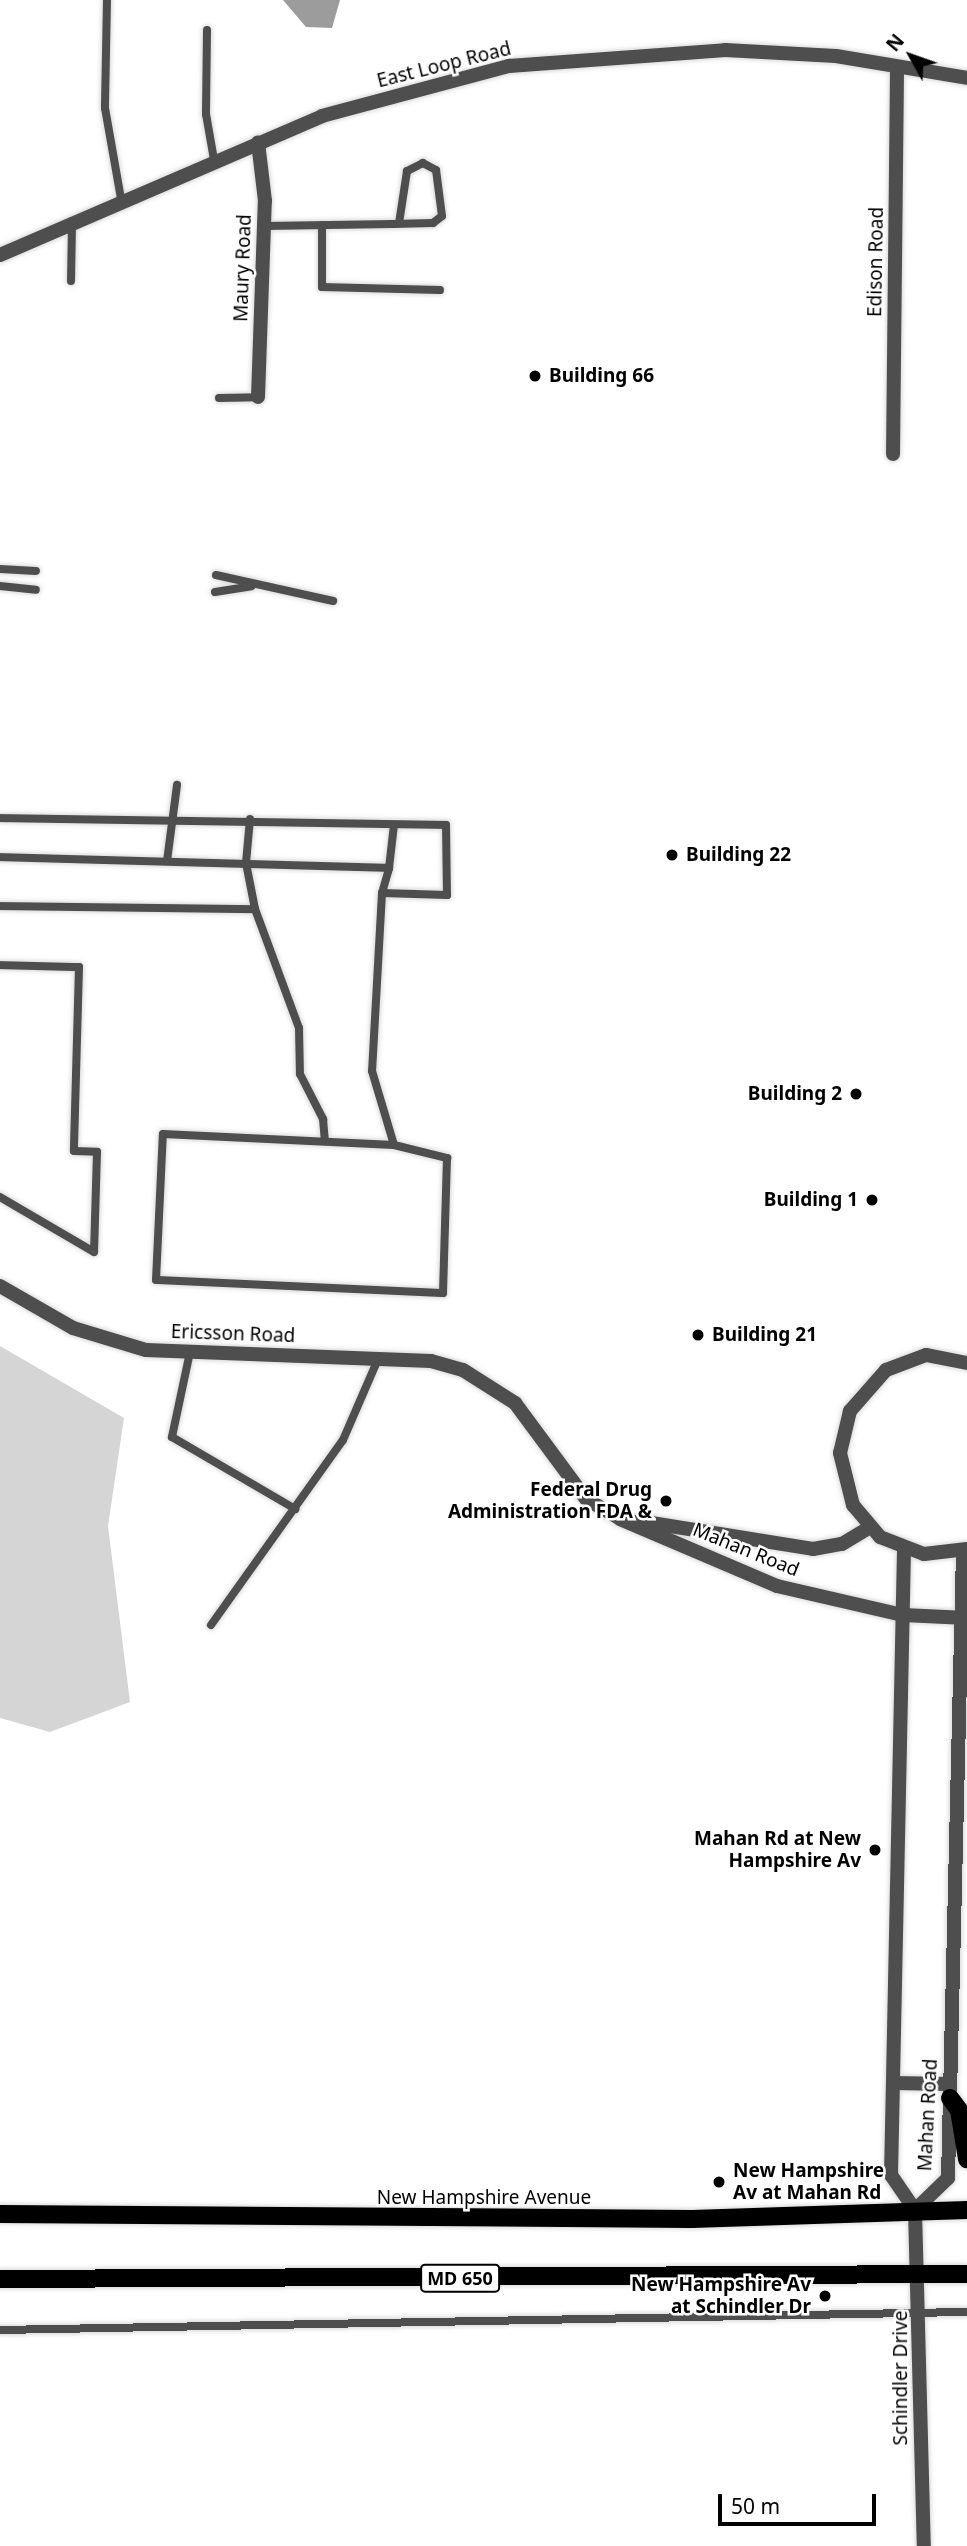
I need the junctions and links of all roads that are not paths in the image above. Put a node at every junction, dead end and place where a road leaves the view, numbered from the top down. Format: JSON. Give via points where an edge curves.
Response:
{"nodes":[{"id":1,"x":107,"y":0,"type":"edge"},
{"id":2,"x":207,"y":30,"type":"dead end"},
{"id":3,"x":897,"y":70,"type":"junction"},
{"id":4,"x":967,"y":78,"type":"edge"},
{"id":5,"x":258,"y":142,"type":"junction"},
{"id":6,"x":214,"y":160,"type":"junction"},
{"id":7,"x":121,"y":199,"type":"junction"},
{"id":8,"x":72,"y":221,"type":"junction"},
{"id":9,"x":399,"y":223,"type":"junction"},
{"id":10,"x":322,"y":225,"type":"junction"},
{"id":11,"x":264,"y":226,"type":"junction"},
{"id":12,"x":0,"y":255,"type":"edge"},
{"id":13,"x":71,"y":281,"type":"dead end"},
{"id":14,"x":440,"y":290,"type":"dead end"},
{"id":15,"x":258,"y":397,"type":"joint"},
{"id":16,"x":219,"y":398,"type":"dead end"},
{"id":17,"x":893,"y":454,"type":"dead end"},
{"id":18,"x":0,"y":569,"type":"edge"},
{"id":19,"x":36,"y":571,"type":"dead end"},
{"id":20,"x":216,"y":575,"type":"dead end"},
{"id":21,"x":0,"y":586,"type":"edge"},
{"id":22,"x":252,"y":586,"type":"junction"},
{"id":23,"x":36,"y":590,"type":"dead end"},
{"id":24,"x":215,"y":592,"type":"dead end"},
{"id":25,"x":333,"y":601,"type":"dead end"},
{"id":26,"x":177,"y":785,"type":"dead end"},
{"id":27,"x":0,"y":818,"type":"edge"},
{"id":28,"x":250,"y":819,"type":"junction"},
{"id":29,"x":170,"y":822,"type":"junction"},
{"id":30,"x":394,"y":825,"type":"junction"},
{"id":31,"x":0,"y":857,"type":"edge"},
{"id":32,"x":167,"y":861,"type":"junction"},
{"id":33,"x":246,"y":863,"type":"junction"},
{"id":34,"x":390,"y":868,"type":"junction"},
{"id":35,"x":382,"y":892,"type":"junction"},
{"id":36,"x":0,"y":906,"type":"edge"},
{"id":37,"x":255,"y":909,"type":"junction"},
{"id":38,"x":0,"y":965,"type":"edge"},
{"id":39,"x":326,"y":1141,"type":"junction"},
{"id":40,"x":394,"y":1145,"type":"junction"},
{"id":41,"x":0,"y":1197,"type":"edge"},
{"id":42,"x":0,"y":1286,"type":"edge"},
{"id":43,"x":190,"y":1352,"type":"junction"},
{"id":44,"x":378,"y":1359,"type":"junction"},
{"id":45,"x":967,"y":1363,"type":"edge"},
{"id":46,"x":477,"y":1376,"type":"joint"},
{"id":47,"x":295,"y":1508,"type":"junction"},
{"id":48,"x":620,"y":1519,"type":"junction"},
{"id":49,"x":869,"y":1528,"type":"junction"},
{"id":50,"x":904,"y":1550,"type":"junction"},
{"id":51,"x":965,"y":1550,"type":"edge"},
{"id":52,"x":903,"y":1615,"type":"junction"},
{"id":53,"x":964,"y":1618,"type":"edge"},
{"id":54,"x":211,"y":1625,"type":"dead end"},
{"id":55,"x":893,"y":2083,"type":"junction"},
{"id":56,"x":950,"y":2091,"type":"junction"},
{"id":57,"x":967,"y":2158,"type":"edge"},
{"id":58,"x":915,"y":2210,"type":"junction"},
{"id":59,"x":967,"y":2210,"type":"edge"},
{"id":60,"x":0,"y":2214,"type":"edge"},
{"id":61,"x":967,"y":2274,"type":"edge"},
{"id":62,"x":921,"y":2275,"type":"junction"},
{"id":63,"x":0,"y":2278,"type":"edge"},
{"id":64,"x":920,"y":2310,"type":"junction"},
{"id":65,"x":967,"y":2312,"type":"edge"},
{"id":66,"x":0,"y":2330,"type":"edge"},
{"id":67,"x":924,"y":2546,"type":"edge"}],
"edges":[{"from":1,"to":7,"type":"lane","via":[[105,108]]},
{"from":2,"to":6,"type":"lane","via":[[205,114]]},
{"from":3,"to":4,"type":"street","name":"East Loop Road"},
{"from":3,"to":5,"type":"street","name":"East Loop Road","via":[[836,55],[725,50],[509,66],[322,116]]},
{"from":3,"to":17,"type":"street","name":"Edison Road"},
{"from":5,"to":6,"type":"street","name":"East Loop Road"},
{"from":5,"to":11,"type":"street","name":"Maury Road"},
{"from":6,"to":7,"type":"street","name":"East Loop Road"},
{"from":7,"to":8,"type":"street","name":"East Loop Road"},
{"from":8,"to":12,"type":"street","name":"East Loop Road"},
{"from":8,"to":13,"type":"lane"},
{"from":9,"to":9,"type":"lane","via":[[433,223],[442,216],[436,170],[423,163],[407,172]]},
{"from":9,"to":10,"type":"lane"},
{"from":10,"to":11,"type":"lane"},
{"from":10,"to":14,"type":"lane","via":[[321,286]]},
{"from":11,"to":15,"type":"street","name":"Maury Road"},
{"from":15,"to":16,"type":"lane"},
{"from":18,"to":19,"type":"lane"},
{"from":20,"to":22,"type":"lane"},
{"from":21,"to":23,"type":"lane"},
{"from":22,"to":24,"type":"lane"},
{"from":22,"to":25,"type":"lane"},
{"from":26,"to":29,"type":"lane"},
{"from":27,"to":29,"type":"lane"},
{"from":28,"to":29,"type":"lane"},
{"from":28,"to":30,"type":"lane"},
{"from":28,"to":33,"type":"lane"},
{"from":29,"to":32,"type":"lane"},
{"from":30,"to":34,"type":"lane"},
{"from":30,"to":35,"type":"lane","via":[[446,825],[447,895]]},
{"from":31,"to":32,"type":"lane"},
{"from":32,"to":33,"type":"lane"},
{"from":33,"to":34,"type":"lane"},
{"from":33,"to":37,"type":"lane"},
{"from":34,"to":35,"type":"lane"},
{"from":35,"to":40,"type":"lane","via":[[372,1071]]},
{"from":36,"to":37,"type":"lane"},
{"from":37,"to":39,"type":"lane","via":[[299,1028],[300,1074],[323,1119]]},
{"from":38,"to":41,"type":"lane","via":[[79,967],[74,1151],[97,1152],[94,1252]]},
{"from":39,"to":40,"type":"lane"},
{"from":39,"to":40,"type":"lane","via":[[163,1134],[156,1280],[443,1293],[447,1158]]},
{"from":42,"to":43,"type":"street","name":"Ericsson Road","via":[[73,1328],[146,1350]]},
{"from":43,"to":44,"type":"street","name":"Ericsson Road"},
{"from":43,"to":47,"type":"lane","via":[[172,1437]]},
{"from":44,"to":46,"type":"street","name":"Ericsson Road","via":[[431,1361]]},
{"from":44,"to":47,"type":"lane","via":[[342,1440]]},
{"from":45,"to":49,"type":"street","via":[[935,1355],[903,1361],[855,1402],[843,1431],[841,1464],[853,1505]]},
{"from":46,"to":48,"type":"street","name":"Mahan Road","via":[[515,1403],[586,1499]]},
{"from":47,"to":54,"type":"lane"},
{"from":48,"to":49,"type":"street","name":"Mahan Road","via":[[813,1549],[842,1544]]},
{"from":48,"to":52,"type":"street","name":"Mahan Road","via":[[765,1582]]},
{"from":49,"to":50,"type":"street"},
{"from":50,"to":51,"type":"street"},
{"from":50,"to":52,"type":"street","name":"Mahan Road"},
{"from":51,"to":53,"type":"street","name":"Mahan Road"},
{"from":52,"to":53,"type":"street","name":"Mahan Road"},
{"from":52,"to":55,"type":"street","name":"Mahan Road"},
{"from":53,"to":56,"type":"street","name":"Mahan Road"},
{"from":55,"to":56,"type":"street"},
{"from":55,"to":58,"type":"street","name":"Mahan Road","via":[[891,2175]]},
{"from":56,"to":57,"type":"main road","via":[[959,2110]]},
{"from":56,"to":58,"type":"street","name":"Mahan Road","via":[[948,2178]]},
{"from":58,"to":59,"type":"main road","name":"New Hampshire Avenue"},
{"from":58,"to":60,"type":"main road","name":"New Hampshire Avenue","via":[[666,2219]]},
{"from":58,"to":62,"type":"street","name":"Schindler Drive"},
{"from":61,"to":62,"type":"main road","number":"MD 650"},
{"from":62,"to":63,"type":"main road","number":"MD 650"},
{"from":62,"to":64,"type":"street","name":"Schindler Drive"},
{"from":64,"to":65,"type":"lane"},
{"from":64,"to":66,"type":"lane","via":[[244,2330]]},
{"from":64,"to":67,"type":"street","name":"Schindler Drive"}]}
